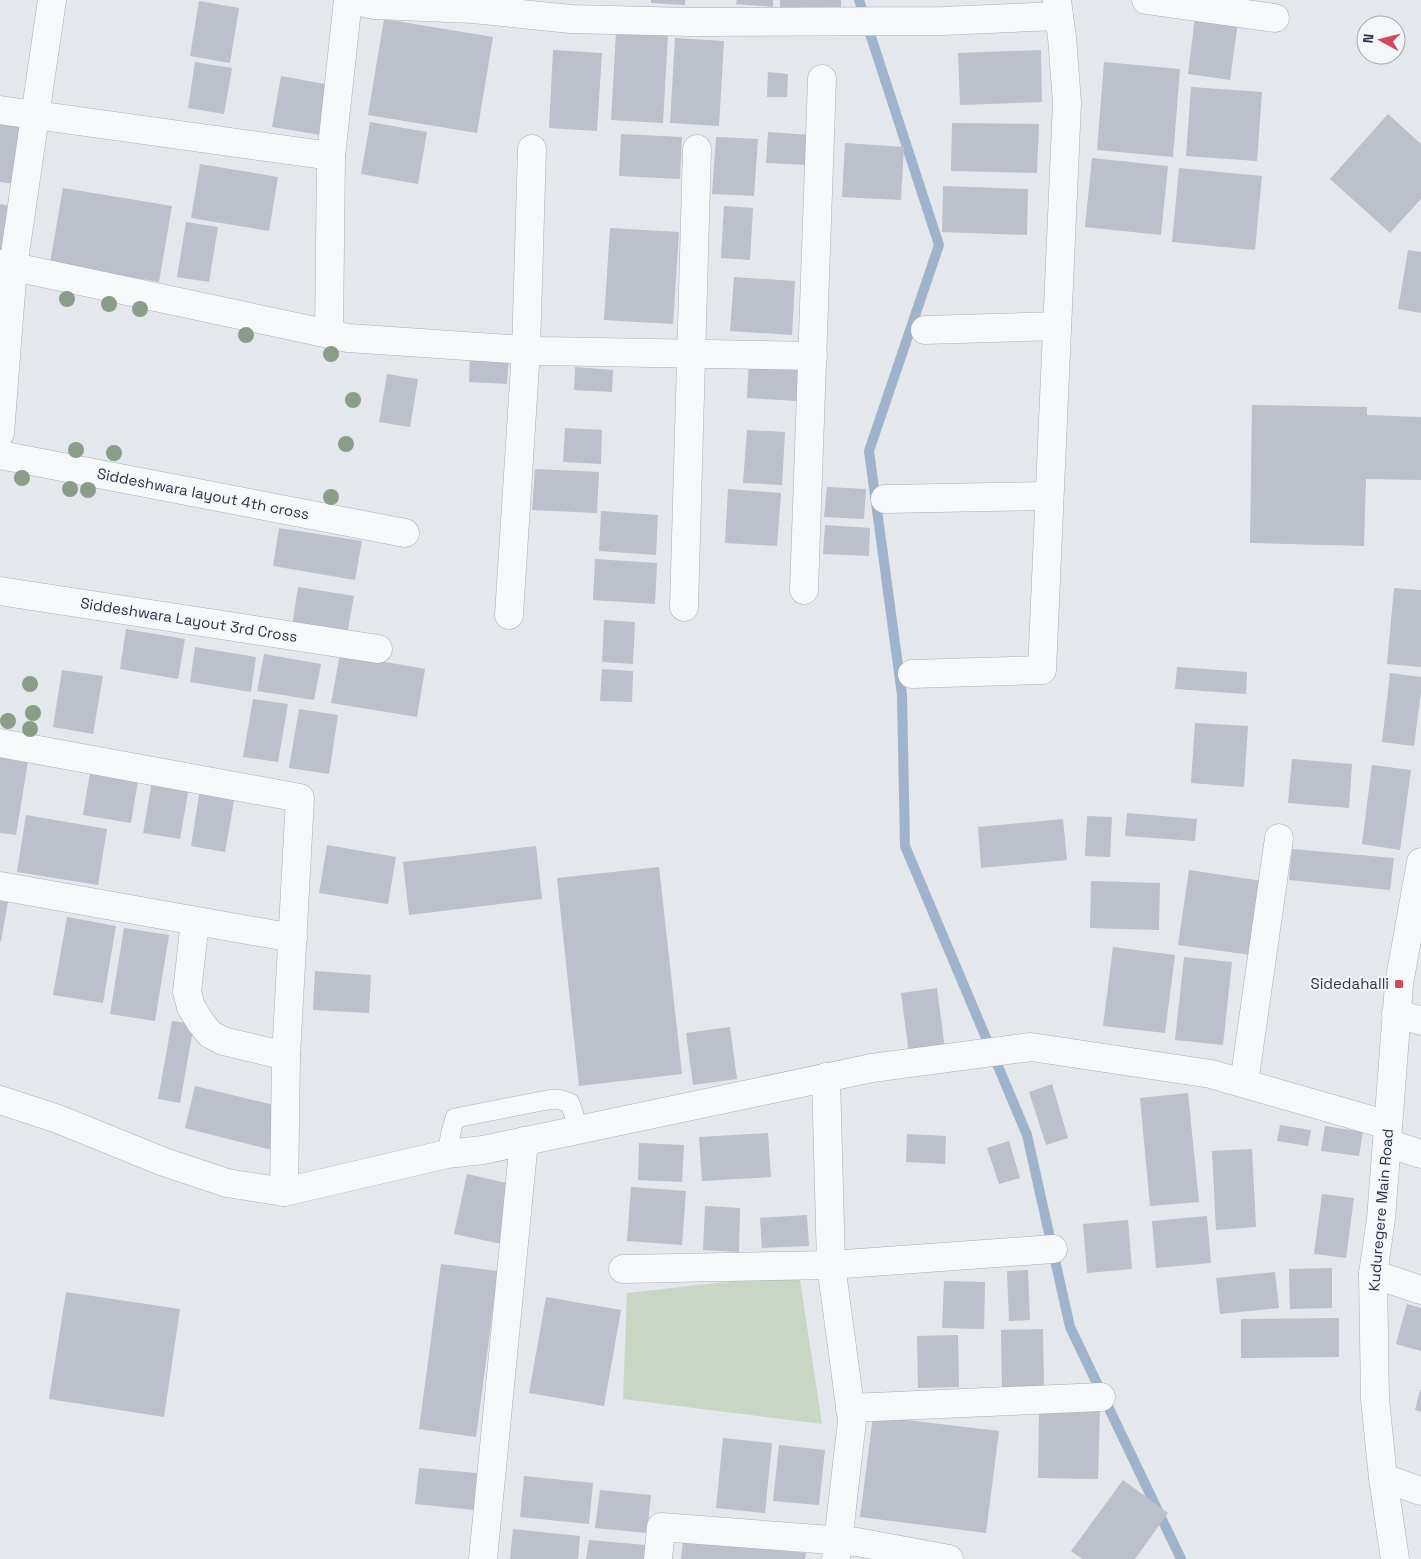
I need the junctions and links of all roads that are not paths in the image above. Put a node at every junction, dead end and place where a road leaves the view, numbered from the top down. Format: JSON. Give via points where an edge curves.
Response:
{"nodes":[{"id":1,"x":52,"y":0,"type":"edge"},
{"id":2,"x":349,"y":0,"type":"edge"},
{"id":3,"x":1146,"y":0,"type":"edge"},
{"id":4,"x":1058,"y":8,"type":"edge"},
{"id":5,"x":1276,"y":18,"type":"dead end"},
{"id":6,"x":822,"y":79,"type":"dead end"},
{"id":7,"x":0,"y":110,"type":"edge"},
{"id":8,"x":35,"y":115,"type":"junction"},
{"id":9,"x":532,"y":149,"type":"dead end"},
{"id":10,"x":697,"y":149,"type":"dead end"},
{"id":11,"x":331,"y":156,"type":"junction"},
{"id":12,"x":7,"y":266,"type":"edge"},
{"id":13,"x":1057,"y":326,"type":"junction"},
{"id":14,"x":925,"y":330,"type":"dead end"},
{"id":15,"x":329,"y":334,"type":"junction"},
{"id":16,"x":526,"y":350,"type":"junction"},
{"id":17,"x":692,"y":354,"type":"junction"},
{"id":18,"x":813,"y":356,"type":"junction"},
{"id":19,"x":0,"y":434,"type":"edge"},
{"id":20,"x":0,"y":455,"type":"edge"},
{"id":21,"x":1049,"y":496,"type":"junction"},
{"id":22,"x":885,"y":499,"type":"dead end"},
{"id":23,"x":405,"y":533,"type":"dead end"},
{"id":24,"x":804,"y":590,"type":"dead end"},
{"id":25,"x":0,"y":591,"type":"edge"},
{"id":26,"x":684,"y":607,"type":"dead end"},
{"id":27,"x":509,"y":615,"type":"dead end"},
{"id":28,"x":378,"y":649,"type":"dead end"},
{"id":29,"x":912,"y":674,"type":"dead end"},
{"id":30,"x":0,"y":743,"type":"edge"},
{"id":31,"x":1279,"y":838,"type":"dead end"},
{"id":32,"x":1421,"y":862,"type":"edge"},
{"id":33,"x":0,"y":886,"type":"edge"},
{"id":34,"x":1418,"y":898,"type":"edge"},
{"id":35,"x":196,"y":921,"type":"junction"},
{"id":36,"x":293,"y":938,"type":"junction"},
{"id":37,"x":1409,"y":1017,"type":"edge"},
{"id":38,"x":286,"y":1056,"type":"junction"},
{"id":39,"x":826,"y":1078,"type":"junction"},
{"id":40,"x":1244,"y":1083,"type":"junction"},
{"id":41,"x":0,"y":1100,"type":"edge"},
{"id":42,"x":579,"y":1130,"type":"junction"},
{"id":43,"x":1387,"y":1134,"type":"junction"},
{"id":44,"x":524,"y":1141,"type":"junction"},
{"id":45,"x":447,"y":1154,"type":"junction"},
{"id":46,"x":1421,"y":1154,"type":"edge"},
{"id":47,"x":284,"y":1192,"type":"junction"},
{"id":48,"x":1053,"y":1249,"type":"dead end"},
{"id":49,"x":831,"y":1265,"type":"junction"},
{"id":50,"x":623,"y":1270,"type":"dead end"},
{"id":51,"x":1374,"y":1274,"type":"junction"},
{"id":52,"x":1421,"y":1290,"type":"edge"},
{"id":53,"x":1101,"y":1397,"type":"dead end"},
{"id":54,"x":850,"y":1408,"type":"junction"},
{"id":55,"x":1383,"y":1478,"type":"junction"},
{"id":56,"x":1421,"y":1491,"type":"edge"},
{"id":57,"x":836,"y":1550,"type":"edge"},
{"id":58,"x":483,"y":1559,"type":"edge"},
{"id":59,"x":658,"y":1559,"type":"edge"},
{"id":60,"x":949,"y":1559,"type":"edge"},
{"id":61,"x":1395,"y":1559,"type":"edge"}],
"edges":[{"from":1,"to":8,"type":"street"},
{"from":2,"to":4,"type":"street","via":[[375,5],[473,9],[571,19],[670,21],[943,21]]},
{"from":2,"to":11,"type":"street"},
{"from":3,"to":5,"type":"street"},
{"from":4,"to":13,"type":"street","via":[[1067,103]]},
{"from":6,"to":18,"type":"street"},
{"from":7,"to":8,"type":"street"},
{"from":8,"to":11,"type":"street"},
{"from":8,"to":12,"type":"street"},
{"from":9,"to":16,"type":"street"},
{"from":10,"to":17,"type":"street"},
{"from":11,"to":15,"type":"street"},
{"from":12,"to":15,"type":"street"},
{"from":12,"to":19,"type":"street"},
{"from":13,"to":14,"type":"street"},
{"from":13,"to":21,"type":"street"},
{"from":15,"to":16,"type":"street"},
{"from":16,"to":17,"type":"street"},
{"from":16,"to":27,"type":"street"},
{"from":17,"to":18,"type":"street"},
{"from":17,"to":26,"type":"street"},
{"from":18,"to":24,"type":"street"},
{"from":20,"to":23,"type":"street","name":"Siddeshwara layout 4th cross"},
{"from":21,"to":22,"type":"street"},
{"from":21,"to":29,"type":"street","via":[[1042,670]]},
{"from":25,"to":28,"type":"street","name":"Siddeshwara Layout 3rd Cross"},
{"from":30,"to":36,"type":"street","via":[[300,798]]},
{"from":31,"to":40,"type":"street"},
{"from":32,"to":34,"type":"street","name":"Kuduregere Main Road"},
{"from":33,"to":35,"type":"street"},
{"from":34,"to":37,"type":"street","name":"Kuduregere Main Road","via":[[1399,984]]},
{"from":35,"to":36,"type":"street"},
{"from":35,"to":38,"type":"street","via":[[187,992],[191,1008],[201,1023],[210,1034],[223,1041]]},
{"from":36,"to":38,"type":"street"},
{"from":37,"to":43,"type":"street","name":"Kuduregere Main Road"},
{"from":38,"to":47,"type":"street"},
{"from":39,"to":40,"type":"street","via":[[872,1068],[1031,1047],[1211,1074]]},
{"from":39,"to":42,"type":"street"},
{"from":39,"to":49,"type":"street"},
{"from":40,"to":43,"type":"street"},
{"from":41,"to":47,"type":"street","via":[[227,1184]]},
{"from":42,"to":44,"type":"street"},
{"from":42,"to":45,"type":"lane","via":[[570,1103],[547,1100],[455,1118]]},
{"from":43,"to":46,"type":"street"},
{"from":43,"to":51,"type":"street","name":"Kuduregere Main Road"},
{"from":44,"to":45,"type":"street"},
{"from":44,"to":58,"type":"street"},
{"from":45,"to":47,"type":"street"},
{"from":48,"to":49,"type":"street"},
{"from":49,"to":50,"type":"street"},
{"from":49,"to":54,"type":"street"},
{"from":51,"to":52,"type":"street"},
{"from":51,"to":55,"type":"street","name":"Kuduregere Main Road","via":[[1375,1399]]},
{"from":53,"to":54,"type":"street"},
{"from":54,"to":57,"type":"street","via":[[852,1421]]},
{"from":55,"to":56,"type":"street"},
{"from":55,"to":61,"type":"street","name":"Kuduregere Main Road"},
{"from":57,"to":59,"type":"street","via":[[661,1527]]},
{"from":57,"to":60,"type":"street","via":[[857,1542]]}]}
